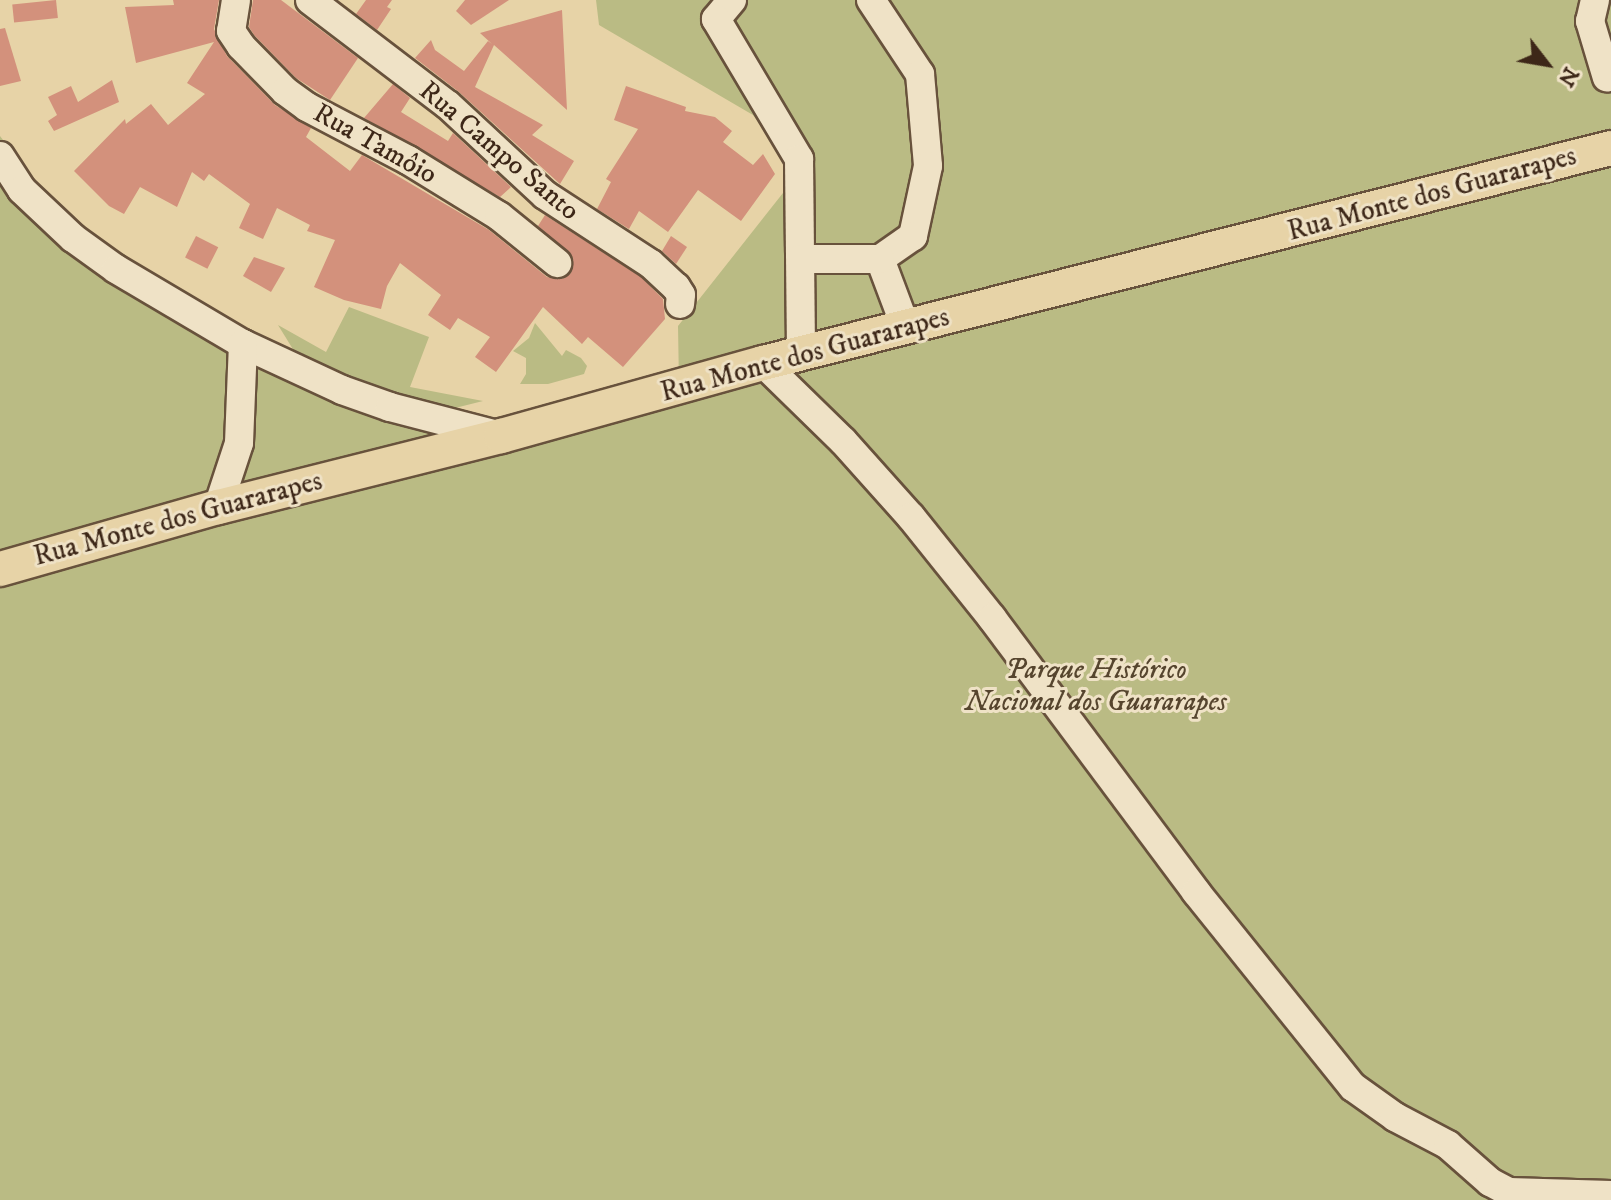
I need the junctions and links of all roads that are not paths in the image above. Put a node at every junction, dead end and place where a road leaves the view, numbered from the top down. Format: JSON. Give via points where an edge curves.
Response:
{"nodes":[{"id":1,"x":236,"y":0,"type":"edge"},
{"id":2,"x":310,"y":0,"type":"edge"},
{"id":3,"x":732,"y":0,"type":"edge"},
{"id":4,"x":871,"y":0,"type":"edge"},
{"id":5,"x":1595,"y":0,"type":"edge"},
{"id":6,"x":1607,"y":78,"type":"dead end"},
{"id":7,"x":1611,"y":148,"type":"edge"},
{"id":8,"x":0,"y":156,"type":"edge"},
{"id":9,"x":801,"y":259,"type":"junction"},
{"id":10,"x":880,"y":259,"type":"junction"},
{"id":11,"x":557,"y":263,"type":"dead end"},
{"id":12,"x":680,"y":304,"type":"dead end"},
{"id":13,"x":906,"y":328,"type":"junction"},
{"id":14,"x":243,"y":344,"type":"junction"},
{"id":15,"x":801,"y":354,"type":"junction"},
{"id":16,"x":763,"y":363,"type":"junction"},
{"id":17,"x":501,"y":436,"type":"junction"},
{"id":18,"x":218,"y":507,"type":"junction"},
{"id":19,"x":0,"y":569,"type":"edge"},
{"id":20,"x":1611,"y":1195,"type":"edge"}],
"edges":[{"from":1,"to":11,"type":"street","name":"Rua Tamôio","via":[[231,31],[285,91],[499,216]]},
{"from":2,"to":12,"type":"street","name":"Rua Campo Santo","via":[[448,105],[545,195],[651,264],[676,287]]},
{"from":3,"to":9,"type":"street","via":[[716,19],[799,159]]},
{"from":4,"to":10,"type":"street","via":[[920,74],[928,166],[913,236]]},
{"from":5,"to":6,"type":"street","via":[[1590,21]]},
{"from":7,"to":13,"type":"main road","name":"Rua Monte dos Guararapes"},
{"from":8,"to":14,"type":"street","via":[[22,190],[73,238]]},
{"from":9,"to":10,"type":"street"},
{"from":9,"to":15,"type":"street"},
{"from":10,"to":13,"type":"street"},
{"from":13,"to":15,"type":"main road","name":"Rua Monte dos Guararapes"},
{"from":14,"to":17,"type":"street","via":[[354,394]]},
{"from":14,"to":18,"type":"street","via":[[239,443]]},
{"from":15,"to":16,"type":"main road","name":"Rua Monte dos Guararapes"},
{"from":16,"to":17,"type":"main road","name":"Rua Monte dos Guararapes"},
{"from":16,"to":20,"type":"street","via":[[911,517],[1196,892],[1353,1087],[1448,1145],[1509,1192]]},
{"from":17,"to":18,"type":"main road","name":"Rua Monte dos Guararapes"},
{"from":18,"to":19,"type":"main road","name":"Rua Monte dos Guararapes"}]}
